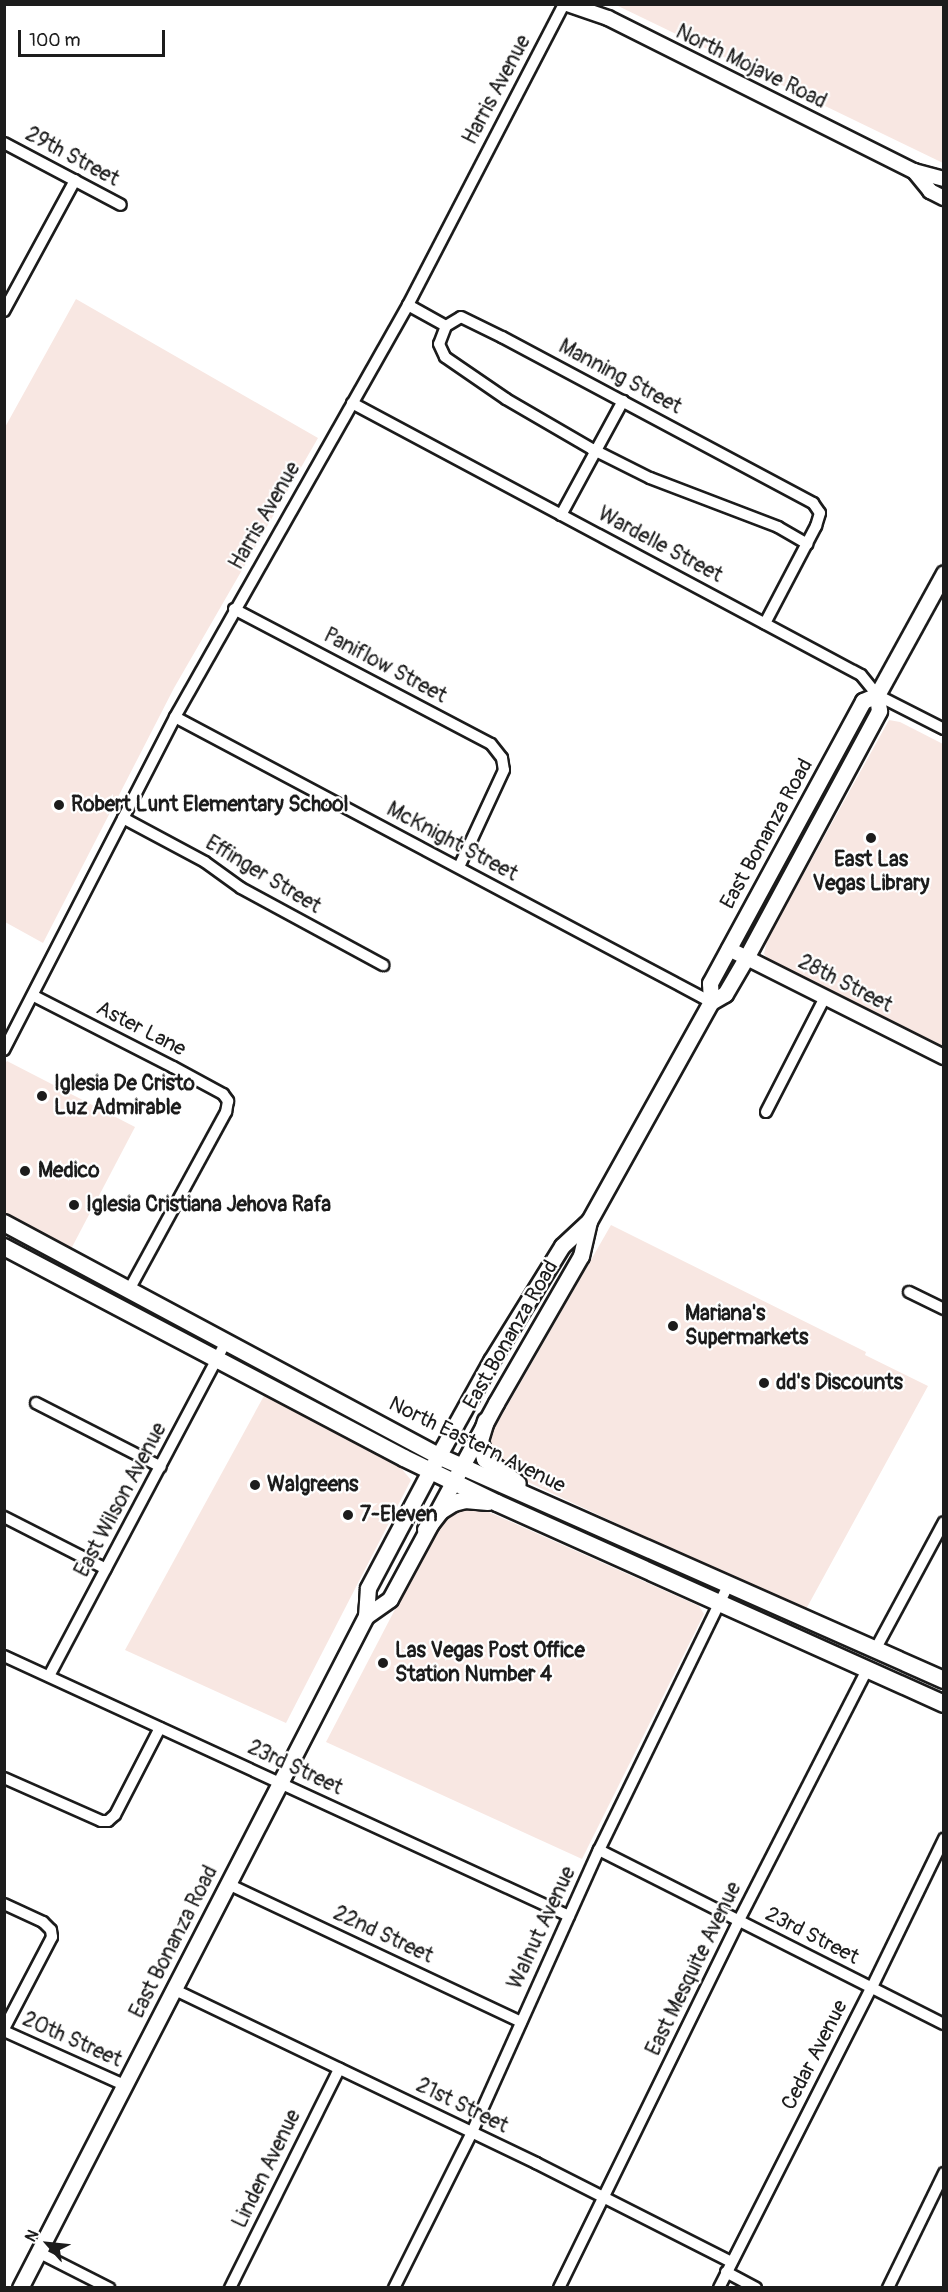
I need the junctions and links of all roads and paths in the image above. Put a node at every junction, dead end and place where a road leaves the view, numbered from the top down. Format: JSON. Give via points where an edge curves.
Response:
{"nodes":[{"id":1,"x":566,"y":4,"type":"edge"},
{"id":2,"x":4,"y":143,"type":"edge"},
{"id":3,"x":914,"y":171,"type":"junction"},
{"id":4,"x":944,"y":178,"type":"edge"},
{"id":5,"x":75,"y":180,"type":"junction"},
{"id":6,"x":944,"y":198,"type":"edge"},
{"id":7,"x":121,"y":205,"type":"dead end"},
{"id":8,"x":408,"y":304,"type":"junction"},
{"id":9,"x":4,"y":311,"type":"edge"},
{"id":10,"x":446,"y":326,"type":"junction"},
{"id":11,"x":623,"y":401,"type":"junction"},
{"id":12,"x":352,"y":403,"type":"junction"},
{"id":13,"x":596,"y":451,"type":"junction"},
{"id":14,"x":561,"y":515,"type":"junction"},
{"id":15,"x":808,"y":544,"type":"junction"},
{"id":16,"x":944,"y":573,"type":"edge"},
{"id":17,"x":234,"y":609,"type":"junction"},
{"id":18,"x":765,"y":623,"type":"junction"},
{"id":19,"x":877,"y":694,"type":"junction"},
{"id":20,"x":175,"y":717,"type":"junction"},
{"id":21,"x":944,"y":729,"type":"edge"},
{"id":22,"x":123,"y":818,"type":"junction"},
{"id":23,"x":459,"y":867,"type":"junction"},
{"id":24,"x":729,"y":949,"type":"junction"},
{"id":25,"x":746,"y":958,"type":"junction"},
{"id":26,"x":383,"y":965,"type":"dead end"},
{"id":27,"x":34,"y":996,"type":"junction"},
{"id":28,"x":825,"y":998,"type":"junction"},
{"id":29,"x":711,"y":1002,"type":"junction"},
{"id":30,"x":4,"y":1050,"type":"edge"},
{"id":31,"x":944,"y":1057,"type":"edge"},
{"id":32,"x":766,"y":1112,"type":"dead end"},
{"id":33,"x":589,"y":1221,"type":"junction"},
{"id":34,"x":4,"y":1223,"type":"edge"},
{"id":35,"x":4,"y":1235,"type":"edge"},
{"id":36,"x":562,"y":1246,"type":"junction"},
{"id":37,"x":4,"y":1247,"type":"edge"},
{"id":38,"x":75,"y":1261,"type":"junction"},
{"id":39,"x":129,"y":1290,"type":"junction"},
{"id":40,"x":909,"y":1292,"type":"dead end"},
{"id":41,"x":551,"y":1307,"type":"junction"},
{"id":42,"x":944,"y":1309,"type":"edge"},
{"id":43,"x":226,"y":1342,"type":"junction"},
{"id":44,"x":217,"y":1359,"type":"junction"},
{"id":45,"x":36,"y":1403,"type":"dead end"},
{"id":46,"x":486,"y":1421,"type":"junction"},
{"id":47,"x":438,"y":1456,"type":"junction"},
{"id":48,"x":461,"y":1466,"type":"junction"},
{"id":49,"x":162,"y":1467,"type":"junction"},
{"id":50,"x":430,"y":1471,"type":"junction"},
{"id":51,"x":453,"y":1482,"type":"junction"},
{"id":52,"x":537,"y":1500,"type":"junction"},
{"id":53,"x":497,"y":1503,"type":"junction"},
{"id":54,"x":4,"y":1517,"type":"edge"},
{"id":55,"x":944,"y":1522,"type":"edge"},
{"id":56,"x":426,"y":1530,"type":"junction"},
{"id":57,"x":617,"y":1557,"type":"junction"},
{"id":58,"x":677,"y":1563,"type":"junction"},
{"id":59,"x":106,"y":1569,"type":"junction"},
{"id":60,"x":728,"y":1585,"type":"junction"},
{"id":61,"x":719,"y":1603,"type":"junction"},
{"id":62,"x":366,"y":1616,"type":"junction"},
{"id":63,"x":875,"y":1650,"type":"junction"},
{"id":64,"x":4,"y":1656,"type":"edge"},
{"id":65,"x":867,"y":1670,"type":"junction"},
{"id":66,"x":49,"y":1676,"type":"junction"},
{"id":67,"x":944,"y":1680,"type":"edge"},
{"id":68,"x":944,"y":1704,"type":"edge"},
{"id":69,"x":160,"y":1728,"type":"junction"},
{"id":70,"x":4,"y":1778,"type":"edge"},
{"id":71,"x":280,"y":1783,"type":"junction"},
{"id":72,"x":944,"y":1839,"type":"edge"},
{"id":73,"x":599,"y":1850,"type":"junction"},
{"id":74,"x":228,"y":1884,"type":"junction"},
{"id":75,"x":4,"y":1904,"type":"edge"},
{"id":76,"x":569,"y":1916,"type":"junction"},
{"id":77,"x":739,"y":1920,"type":"junction"},
{"id":78,"x":872,"y":1987,"type":"junction"},
{"id":79,"x":173,"y":1989,"type":"junction"},
{"id":80,"x":521,"y":2022,"type":"junction"},
{"id":81,"x":944,"y":2024,"type":"edge"},
{"id":82,"x":4,"y":2030,"type":"edge"},
{"id":83,"x":339,"y":2068,"type":"junction"},
{"id":84,"x":124,"y":2085,"type":"junction"},
{"id":85,"x":472,"y":2132,"type":"junction"},
{"id":86,"x":944,"y":2173,"type":"edge"},
{"id":87,"x":604,"y":2197,"type":"junction"},
{"id":88,"x":38,"y":2252,"type":"junction"},
{"id":89,"x":731,"y":2262,"type":"junction"},
{"id":90,"x":726,"y":2272,"type":"junction"},
{"id":91,"x":20,"y":2288,"type":"edge"},
{"id":92,"x":109,"y":2288,"type":"edge"},
{"id":93,"x":230,"y":2288,"type":"edge"},
{"id":94,"x":394,"y":2288,"type":"edge"},
{"id":95,"x":559,"y":2288,"type":"edge"},
{"id":96,"x":718,"y":2288,"type":"edge"},
{"id":97,"x":756,"y":2288,"type":"edge"},
{"id":98,"x":888,"y":2288,"type":"edge"}],
"edges":[{"from":1,"to":3,"type":"street","name":"North Mojave Road","via":[[608,18]]},
{"from":1,"to":8,"type":"street","name":"Harris Avenue"},
{"from":2,"to":5,"type":"street","name":"29th Street"},
{"from":3,"to":4,"type":"street","name":"North Mojave Road"},
{"from":3,"to":6,"type":"street","name":"North Mojave Road","via":[[930,191]]},
{"from":5,"to":7,"type":"street","name":"29th Street"},
{"from":5,"to":9,"type":"street"},
{"from":8,"to":10,"type":"street"},
{"from":8,"to":12,"type":"street","name":"Harris Avenue"},
{"from":10,"to":11,"type":"street","name":"Manning Street","via":[[461,317]]},
{"from":10,"to":13,"type":"street","via":[[438,344],[445,357],[506,399]]},
{"from":11,"to":13,"type":"street"},
{"from":11,"to":15,"type":"street","name":"Manning Street","via":[[813,503],[820,513]]},
{"from":12,"to":14,"type":"street","name":"Wardelle Street"},
{"from":12,"to":17,"type":"street","name":"Harris Avenue"},
{"from":13,"to":14,"type":"street"},
{"from":13,"to":15,"type":"street","via":[[650,478],[778,527]]},
{"from":14,"to":18,"type":"street","name":"Wardelle Street"},
{"from":15,"to":18,"type":"street"},
{"from":16,"to":19,"type":"main road","name":"East Bonanza Road"},
{"from":17,"to":20,"type":"street","name":"Harris Avenue"},
{"from":17,"to":23,"type":"street","name":"Paniflow Street","via":[[491,744],[502,758],[504,770]]},
{"from":18,"to":19,"type":"street","name":"Wardelle Street","via":[[861,675]]},
{"from":19,"to":21,"type":"street","name":"Wardelle Street"},
{"from":19,"to":24,"type":"main road","name":"East Bonanza Road","via":[[863,701]]},
{"from":19,"to":25,"type":"main road","name":"East Bonanza Road","via":[[879,711]]},
{"from":20,"to":22,"type":"street","name":"Harris Avenue"},
{"from":20,"to":23,"type":"street","name":"McKnight Street"},
{"from":22,"to":26,"type":"street","name":"Effinger Street"},
{"from":22,"to":27,"type":"street","name":"Harris Avenue"},
{"from":23,"to":29,"type":"street","name":"McKnight Street"},
{"from":24,"to":25,"type":"street","name":"28th Street"},
{"from":24,"to":29,"type":"main road","name":"East Bonanza Road","via":[[710,983]]},
{"from":25,"to":28,"type":"street","name":"28th Street"},
{"from":25,"to":29,"type":"main road","name":"East Bonanza Road","via":[[725,994]]},
{"from":27,"to":30,"type":"street","name":"Harris Avenue"},
{"from":27,"to":39,"type":"street","name":"Aster Lane","via":[[224,1094],[228,1101],[226,1112]]},
{"from":28,"to":31,"type":"street","name":"28th Street"},
{"from":28,"to":32,"type":"street"},
{"from":29,"to":33,"type":"main road","name":"East Bonanza Road"},
{"from":33,"to":36,"type":"main road","name":"East Bonanza Road"},
{"from":33,"to":41,"type":"main road","name":"East Bonanza Road","via":[[581,1256]]},
{"from":34,"to":38,"type":"main road","name":"North Eastern Avenue"},
{"from":35,"to":38,"type":"main road"},
{"from":36,"to":41,"type":"main road","via":[[548,1292]]},
{"from":36,"to":47,"type":"main road","name":"East Bonanza Road"},
{"from":37,"to":44,"type":"main road","name":"North Eastern Avenue"},
{"from":38,"to":39,"type":"main road","name":"North Eastern Avenue"},
{"from":39,"to":43,"type":"main road","name":"North Eastern Avenue"},
{"from":40,"to":42,"type":"street"},
{"from":41,"to":46,"type":"main road","name":"East Bonanza Road"},
{"from":43,"to":44,"type":"street","name":"East Wilson Avenue"},
{"from":43,"to":47,"type":"main road","name":"North Eastern Avenue"},
{"from":44,"to":49,"type":"street","name":"East Wilson Avenue"},
{"from":44,"to":50,"type":"main road","name":"North Eastern Avenue"},
{"from":45,"to":49,"type":"street"},
{"from":46,"to":48,"type":"main road","name":"East Bonanza Road"},
{"from":46,"to":52,"type":"main road","via":[[480,1441],[485,1459]]},
{"from":47,"to":48,"type":"main road","name":"North Eastern Avenue"},
{"from":47,"to":50,"type":"main road","name":"East Bonanza Road"},
{"from":48,"to":51,"type":"main road","name":"East Bonanza Road"},
{"from":48,"to":52,"type":"main road","name":"North Eastern Avenue"},
{"from":49,"to":59,"type":"street","name":"East Wilson Avenue"},
{"from":50,"to":51,"type":"main road","name":"North Eastern Avenue"},
{"from":50,"to":62,"type":"main road","name":"East Bonanza Road","via":[[368,1588]]},
{"from":51,"to":53,"type":"main road","name":"North Eastern Avenue"},
{"from":51,"to":56,"type":"main road","name":"East Bonanza Road"},
{"from":52,"to":58,"type":"main road","name":"North Eastern Avenue"},
{"from":53,"to":56,"type":"main road","via":[[454,1503],[441,1511]]},
{"from":53,"to":57,"type":"main road","name":"North Eastern Avenue"},
{"from":54,"to":59,"type":"street"},
{"from":55,"to":63,"type":"street"},
{"from":56,"to":62,"type":"main road","name":"East Bonanza Road","via":[[390,1599]]},
{"from":57,"to":58,"type":"main road","via":[[627,1552],[663,1567]]},
{"from":57,"to":61,"type":"main road","name":"North Eastern Avenue"},
{"from":58,"to":60,"type":"main road","name":"North Eastern Avenue"},
{"from":59,"to":66,"type":"street","name":"East Wilson Avenue"},
{"from":60,"to":61,"type":"street","name":"Walnut Avenue"},
{"from":60,"to":63,"type":"main road","name":"North Eastern Avenue"},
{"from":61,"to":65,"type":"main road","name":"North Eastern Avenue"},
{"from":61,"to":73,"type":"street","name":"Walnut Avenue"},
{"from":62,"to":71,"type":"main road","name":"East Bonanza Road"},
{"from":63,"to":67,"type":"main road","name":"North Eastern Avenue"},
{"from":64,"to":66,"type":"street","name":"23rd Street"},
{"from":65,"to":68,"type":"main road","name":"North Eastern Avenue"},
{"from":65,"to":77,"type":"street","name":"East Mesquite Avenue"},
{"from":66,"to":69,"type":"street","name":"23rd Street"},
{"from":69,"to":70,"type":"street","via":[[115,1815],[108,1821]]},
{"from":69,"to":71,"type":"street","name":"23rd Street"},
{"from":71,"to":74,"type":"main road","name":"East Bonanza Road"},
{"from":71,"to":76,"type":"street","name":"23rd Street"},
{"from":72,"to":78,"type":"street","name":"Cedar Avenue"},
{"from":73,"to":76,"type":"street","name":"Walnut Avenue"},
{"from":73,"to":77,"type":"street","name":"23rd Street"},
{"from":74,"to":79,"type":"main road","name":"East Bonanza Road"},
{"from":74,"to":80,"type":"street","name":"22nd Street"},
{"from":75,"to":82,"type":"street","via":[[43,1922],[52,1937]]},
{"from":76,"to":80,"type":"street","name":"Walnut Avenue"},
{"from":77,"to":78,"type":"street","name":"23rd Street"},
{"from":77,"to":87,"type":"street","name":"East Mesquite Avenue"},
{"from":78,"to":81,"type":"street","name":"23rd Street"},
{"from":78,"to":89,"type":"street","name":"Cedar Avenue"},
{"from":79,"to":83,"type":"street","name":"21st Street"},
{"from":79,"to":84,"type":"main road","name":"East Bonanza Road"},
{"from":80,"to":85,"type":"street","name":"Walnut Avenue"},
{"from":82,"to":84,"type":"street","name":"20th Street"},
{"from":83,"to":85,"type":"street","name":"21st Street"},
{"from":83,"to":93,"type":"street","name":"Linden Avenue"},
{"from":84,"to":88,"type":"main road","name":"East Bonanza Road"},
{"from":85,"to":87,"type":"street","name":"21st Street"},
{"from":85,"to":94,"type":"street","name":"Walnut Avenue"},
{"from":86,"to":98,"type":"street"},
{"from":87,"to":89,"type":"street","name":"21st Street"},
{"from":87,"to":95,"type":"street","name":"East Mesquite Avenue"},
{"from":88,"to":91,"type":"main road","name":"East Bonanza Road"},
{"from":88,"to":92,"type":"street"},
{"from":89,"to":90,"type":"street","name":"Cedar Avenue"},
{"from":90,"to":96,"type":"street","name":"Cedar Avenue"},
{"from":90,"to":97,"type":"street"}]}
